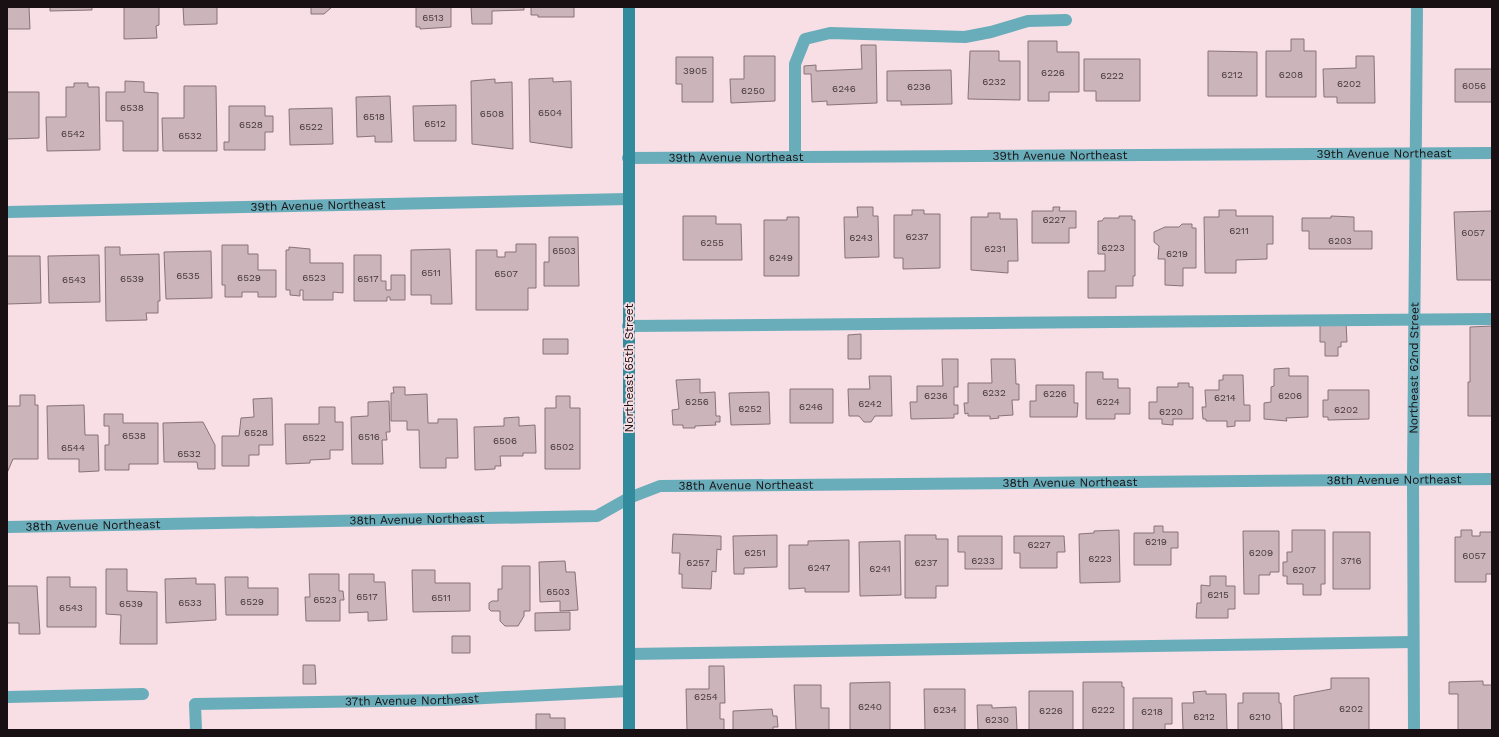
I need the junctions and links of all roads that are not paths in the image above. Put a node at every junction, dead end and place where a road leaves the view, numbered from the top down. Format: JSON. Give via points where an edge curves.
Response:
{"nodes":[{"id":1,"x":629,"y":7,"type":"edge"},
{"id":2,"x":1417,"y":7,"type":"edge"},
{"id":3,"x":1066,"y":20,"type":"dead end"},
{"id":4,"x":1492,"y":153,"type":"edge"},
{"id":5,"x":1416,"y":154,"type":"junction"},
{"id":6,"x":795,"y":156,"type":"junction"},
{"id":7,"x":628,"y":158,"type":"junction"},
{"id":8,"x":628,"y":199,"type":"junction"},
{"id":9,"x":7,"y":212,"type":"edge"},
{"id":10,"x":1492,"y":319,"type":"edge"},
{"id":11,"x":1415,"y":320,"type":"junction"},
{"id":12,"x":628,"y":326,"type":"junction"},
{"id":13,"x":1492,"y":479,"type":"edge"},
{"id":14,"x":1413,"y":480,"type":"junction"},
{"id":15,"x":629,"y":498,"type":"junction"},
{"id":16,"x":7,"y":527,"type":"edge"},
{"id":17,"x":1413,"y":642,"type":"junction"},
{"id":18,"x":629,"y":654,"type":"junction"},
{"id":19,"x":629,"y":691,"type":"junction"},
{"id":20,"x":143,"y":694,"type":"dead end"},
{"id":21,"x":7,"y":697,"type":"edge"},
{"id":22,"x":196,"y":730,"type":"edge"},
{"id":23,"x":629,"y":730,"type":"edge"},
{"id":24,"x":1414,"y":730,"type":"edge"}],
"edges":[{"from":1,"to":7,"type":"main road","name":"Northeast 65th Street"},
{"from":2,"to":5,"type":"street","name":"Northeast 62nd Street"},
{"from":3,"to":6,"type":"street","via":[[1028,21],[965,37],[830,33],[805,39],[795,64]]},
{"from":4,"to":5,"type":"street","name":"39th Avenue Northeast"},
{"from":5,"to":6,"type":"street","name":"39th Avenue Northeast"},
{"from":5,"to":11,"type":"street","name":"Northeast 62nd Street"},
{"from":6,"to":7,"type":"street","name":"39th Avenue Northeast"},
{"from":7,"to":8,"type":"main road","name":"Northeast 65th Street"},
{"from":8,"to":9,"type":"street","name":"39th Avenue Northeast"},
{"from":8,"to":12,"type":"main road","name":"Northeast 65th Street"},
{"from":10,"to":11,"type":"street"},
{"from":11,"to":12,"type":"street"},
{"from":11,"to":14,"type":"street","name":"Northeast 62nd Street"},
{"from":12,"to":15,"type":"main road","name":"Northeast 65th Street"},
{"from":13,"to":14,"type":"street","name":"38th Avenue Northeast"},
{"from":14,"to":15,"type":"street","name":"38th Avenue Northeast","via":[[660,486]]},
{"from":14,"to":17,"type":"street","name":"Northeast 62nd Street"},
{"from":15,"to":16,"type":"street","name":"38th Avenue Northeast","via":[[597,516]]},
{"from":15,"to":18,"type":"main road","name":"Northeast 65th Street"},
{"from":17,"to":18,"type":"street"},
{"from":17,"to":24,"type":"street","name":"Northeast 62nd Street"},
{"from":18,"to":19,"type":"main road","name":"Northeast 65th Street"},
{"from":19,"to":22,"type":"street","name":"37th Avenue Northeast","via":[[446,700],[195,704]]},
{"from":19,"to":23,"type":"main road","name":"Northeast 65th Street"},
{"from":20,"to":21,"type":"street"}]}
